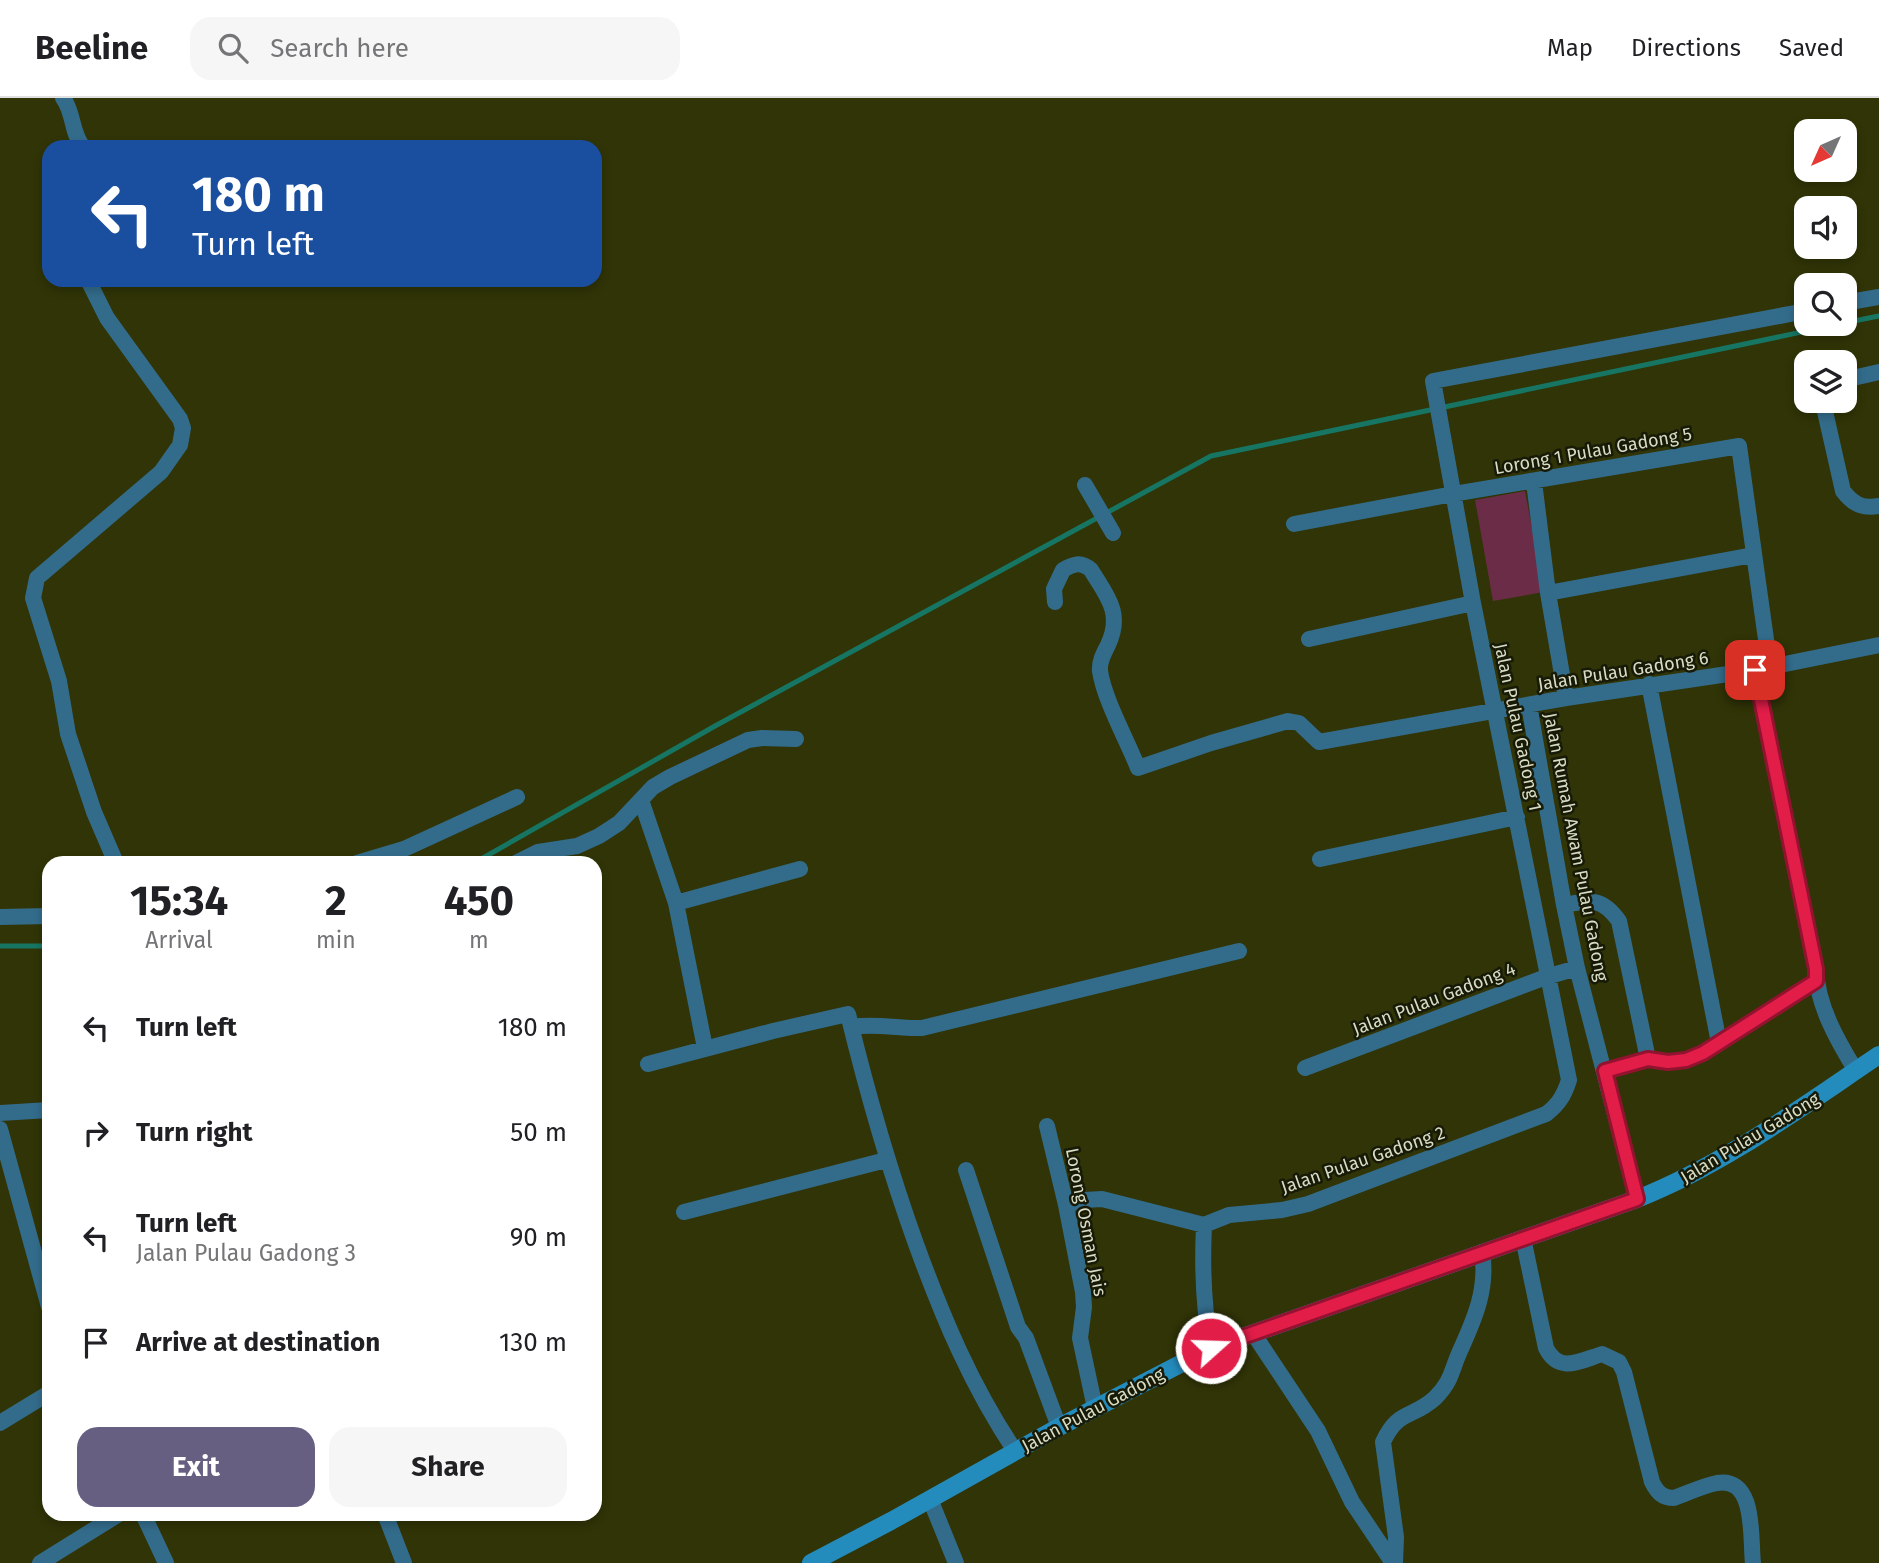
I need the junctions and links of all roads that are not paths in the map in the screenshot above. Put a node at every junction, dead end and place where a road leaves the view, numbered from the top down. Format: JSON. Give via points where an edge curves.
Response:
{"nodes":[{"id":1,"x":62,"y":98,"type":"edge"},
{"id":2,"x":78,"y":140,"type":"edge"},
{"id":3,"x":92,"y":287,"type":"edge"},
{"id":4,"x":1879,"y":297,"type":"edge"},
{"id":5,"x":1857,"y":301,"type":"edge"},
{"id":6,"x":1794,"y":313,"type":"edge"},
{"id":7,"x":1879,"y":372,"type":"edge"},
{"id":8,"x":1857,"y":377,"type":"edge"},
{"id":9,"x":1825,"y":413,"type":"edge"},
{"id":10,"x":1534,"y":482,"type":"junction"},
{"id":11,"x":1087,"y":488,"type":"dead end"},
{"id":12,"x":1453,"y":494,"type":"junction"},
{"id":13,"x":1875,"y":506,"type":"edge"},
{"id":14,"x":1294,"y":524,"type":"dead end"},
{"id":15,"x":1114,"y":533,"type":"dead end"},
{"id":16,"x":1753,"y":555,"type":"junction"},
{"id":17,"x":1548,"y":593,"type":"junction"},
{"id":18,"x":1055,"y":602,"type":"dead end"},
{"id":19,"x":1472,"y":603,"type":"junction"},
{"id":20,"x":1309,"y":639,"type":"dead end"},
{"id":21,"x":1879,"y":645,"type":"edge"},
{"id":22,"x":1763,"y":669,"type":"junction"},
{"id":23,"x":1649,"y":684,"type":"junction"},
{"id":24,"x":1566,"y":698,"type":"junction"},
{"id":25,"x":1529,"y":705,"type":"junction"},
{"id":26,"x":1496,"y":710,"type":"junction"},
{"id":27,"x":796,"y":739,"type":"dead end"},
{"id":28,"x":517,"y":797,"type":"dead end"},
{"id":29,"x":641,"y":800,"type":"junction"},
{"id":30,"x":1517,"y":817,"type":"junction"},
{"id":31,"x":113,"y":856,"type":"edge"},
{"id":32,"x":380,"y":856,"type":"edge"},
{"id":33,"x":530,"y":856,"type":"edge"},
{"id":34,"x":1320,"y":859,"type":"dead end"},
{"id":35,"x":800,"y":869,"type":"dead end"},
{"id":36,"x":676,"y":903,"type":"junction"},
{"id":37,"x":1564,"y":905,"type":"junction"},
{"id":38,"x":0,"y":916,"type":"edge"},
{"id":39,"x":42,"y":916,"type":"edge"},
{"id":40,"x":1239,"y":951,"type":"dead end"},
{"id":41,"x":1577,"y":968,"type":"junction"},
{"id":42,"x":1546,"y":977,"type":"junction"},
{"id":43,"x":1816,"y":981,"type":"junction"},
{"id":44,"x":852,"y":1027,"type":"junction"},
{"id":45,"x":1719,"y":1044,"type":"junction"},
{"id":46,"x":705,"y":1048,"type":"junction"},
{"id":47,"x":1879,"y":1055,"type":"edge"},
{"id":48,"x":1648,"y":1059,"type":"junction"},
{"id":49,"x":648,"y":1064,"type":"dead end"},
{"id":50,"x":1305,"y":1068,"type":"dead end"},
{"id":51,"x":1605,"y":1071,"type":"junction"},
{"id":52,"x":1856,"y":1071,"type":"junction"},
{"id":53,"x":1569,"y":1080,"type":"joint"},
{"id":54,"x":42,"y":1110,"type":"edge"},
{"id":55,"x":0,"y":1113,"type":"edge"},
{"id":56,"x":1047,"y":1126,"type":"dead end"},
{"id":57,"x":0,"y":1129,"type":"edge"},
{"id":58,"x":886,"y":1160,"type":"junction"},
{"id":59,"x":966,"y":1170,"type":"dead end"},
{"id":60,"x":1637,"y":1199,"type":"junction"},
{"id":61,"x":1066,"y":1205,"type":"junction"},
{"id":62,"x":684,"y":1212,"type":"dead end"},
{"id":63,"x":1204,"y":1225,"type":"junction"},
{"id":64,"x":1523,"y":1238,"type":"junction"},
{"id":65,"x":1482,"y":1252,"type":"junction"},
{"id":66,"x":42,"y":1282,"type":"edge"},
{"id":67,"x":1253,"y":1333,"type":"junction"},
{"id":68,"x":1211,"y":1348,"type":"junction"},
{"id":69,"x":42,"y":1397,"type":"edge"},
{"id":70,"x":1095,"y":1408,"type":"junction"},
{"id":71,"x":0,"y":1423,"type":"edge"},
{"id":72,"x":1059,"y":1427,"type":"junction"},
{"id":73,"x":1016,"y":1451,"type":"junction"},
{"id":74,"x":930,"y":1499,"type":"junction"},
{"id":75,"x":108,"y":1521,"type":"edge"},
{"id":76,"x":146,"y":1521,"type":"edge"},
{"id":77,"x":388,"y":1521,"type":"edge"},
{"id":78,"x":40,"y":1563,"type":"edge"},
{"id":79,"x":166,"y":1563,"type":"edge"},
{"id":80,"x":404,"y":1563,"type":"edge"},
{"id":81,"x":811,"y":1563,"type":"edge"},
{"id":82,"x":956,"y":1563,"type":"edge"},
{"id":83,"x":1394,"y":1563,"type":"edge"},
{"id":84,"x":1753,"y":1563,"type":"edge"}],
"edges":[{"from":1,"to":2,"type":"street"},
{"from":3,"to":31,"type":"street","via":[[107,318],[183,428],[180,445],[161,472],[37,578],[34,587],[68,734]]},
{"from":4,"to":5,"type":"street"},
{"from":6,"to":12,"type":"street","name":"Jalan Pulau Gadong 1","via":[[1433,385]]},
{"from":7,"to":8,"type":"street"},
{"from":9,"to":13,"type":"street","via":[[1843,491],[1860,507]]},
{"from":10,"to":12,"type":"street","name":"Lorong 1 Pulau Gadong 5"},
{"from":10,"to":16,"type":"street","name":"Lorong 1 Pulau Gadong 5","via":[[1739,446]]},
{"from":10,"to":17,"type":"street"},
{"from":11,"to":15,"type":"street"},
{"from":12,"to":14,"type":"street","name":"Lorong 1 Pulau Gadong 5"},
{"from":12,"to":19,"type":"street","name":"Jalan Pulau Gadong 1"},
{"from":16,"to":17,"type":"street"},
{"from":16,"to":22,"type":"street"},
{"from":17,"to":24,"type":"street"},
{"from":18,"to":26,"type":"street","name":"Jalan Pulau Gadong 6","via":[[1054,589],[1063,570],[1079,564],[1091,570],[1113,607],[1113,634],[1099,667],[1138,768],[1288,721],[1299,723],[1319,742]]},
{"from":19,"to":20,"type":"street"},
{"from":19,"to":26,"type":"street","name":"Jalan Pulau Gadong 1"},
{"from":21,"to":22,"type":"street","name":"Jalan Pulau Gadong 6"},
{"from":22,"to":23,"type":"street","name":"Jalan Pulau Gadong 6"},
{"from":22,"to":43,"type":"street"},
{"from":23,"to":24,"type":"street","name":"Jalan Pulau Gadong 6"},
{"from":23,"to":45,"type":"street"},
{"from":24,"to":25,"type":"street","name":"Jalan Pulau Gadong 6"},
{"from":25,"to":26,"type":"street","name":"Jalan Pulau Gadong 6"},
{"from":25,"to":37,"type":"street","name":"Jalan Rumah Awam Pulau Gadong"},
{"from":26,"to":30,"type":"street","name":"Jalan Pulau Gadong 1"},
{"from":27,"to":29,"type":"street","via":[[748,740],[670,777]]},
{"from":28,"to":32,"type":"street"},
{"from":29,"to":33,"type":"street","via":[[599,836]]},
{"from":29,"to":36,"type":"street"},
{"from":30,"to":34,"type":"street"},
{"from":30,"to":42,"type":"street","name":"Jalan Pulau Gadong 1"},
{"from":35,"to":36,"type":"street"},
{"from":36,"to":46,"type":"street"},
{"from":37,"to":41,"type":"street","name":"Jalan Rumah Awam Pulau Gadong"},
{"from":37,"to":48,"type":"street","via":[[1602,904],[1619,921]]},
{"from":38,"to":39,"type":"street"},
{"from":40,"to":44,"type":"street","via":[[922,1028]]},
{"from":41,"to":42,"type":"street","name":"Jalan Pulau Gadong 4"},
{"from":41,"to":51,"type":"street","name":"Jalan Rumah Awam Pulau Gadong"},
{"from":42,"to":50,"type":"street","name":"Jalan Pulau Gadong 4"},
{"from":42,"to":53,"type":"street","name":"Jalan Pulau Gadong 1"},
{"from":43,"to":45,"type":"street"},
{"from":43,"to":52,"type":"street","via":[[1831,1026]]},
{"from":44,"to":46,"type":"street","via":[[848,1014]]},
{"from":44,"to":58,"type":"street"},
{"from":45,"to":48,"type":"street","via":[[1686,1060]]},
{"from":46,"to":49,"type":"street"},
{"from":47,"to":52,"type":"main road","name":"Jalan Pulau Gadong"},
{"from":48,"to":51,"type":"street"},
{"from":51,"to":60,"type":"street","name":"Jalan Rumah Awam Pulau Gadong"},
{"from":52,"to":60,"type":"main road","name":"Jalan Pulau Gadong","via":[[1725,1157]]},
{"from":53,"to":63,"type":"street","name":"Jalan Pulau Gadong 2","via":[[1557,1106],[1546,1114],[1308,1204],[1229,1216]]},
{"from":54,"to":55,"type":"street"},
{"from":56,"to":61,"type":"street","name":"Lorong Osman Jais"},
{"from":57,"to":66,"type":"street"},
{"from":58,"to":62,"type":"street"},
{"from":58,"to":73,"type":"street","via":[[953,1340],[983,1402]]},
{"from":59,"to":72,"type":"street","via":[[1018,1327]]},
{"from":60,"to":64,"type":"main road","name":"Jalan Pulau Gadong"},
{"from":61,"to":63,"type":"street","via":[[1102,1199]]},
{"from":61,"to":70,"type":"street","name":"Lorong Osman Jais","via":[[1083,1292],[1080,1338]]},
{"from":63,"to":68,"type":"street","via":[[1203,1299]]},
{"from":64,"to":65,"type":"main road","name":"Jalan Pulau Gadong"},
{"from":64,"to":84,"type":"street","via":[[1550,1357],[1568,1364],[1602,1354],[1619,1362],[1656,1489],[1674,1498],[1719,1482],[1733,1485],[1746,1500],[1751,1516]]},
{"from":65,"to":67,"type":"main road","name":"Jalan Pulau Gadong"},
{"from":65,"to":83,"type":"street","via":[[1484,1288],[1454,1372],[1432,1400],[1390,1428],[1384,1442],[1396,1537]]},
{"from":67,"to":68,"type":"main road","name":"Jalan Pulau Gadong"},
{"from":67,"to":83,"type":"street","via":[[1318,1431],[1352,1502]]},
{"from":68,"to":70,"type":"main road","name":"Jalan Pulau Gadong"},
{"from":69,"to":71,"type":"street"},
{"from":70,"to":72,"type":"main road","name":"Jalan Pulau Gadong"},
{"from":72,"to":73,"type":"main road","name":"Jalan Pulau Gadong"},
{"from":73,"to":74,"type":"main road","name":"Jalan Pulau Gadong"},
{"from":74,"to":81,"type":"main road","name":"Jalan Pulau Gadong"},
{"from":74,"to":82,"type":"street"},
{"from":75,"to":78,"type":"street"},
{"from":76,"to":79,"type":"street"},
{"from":77,"to":80,"type":"street"}]}
